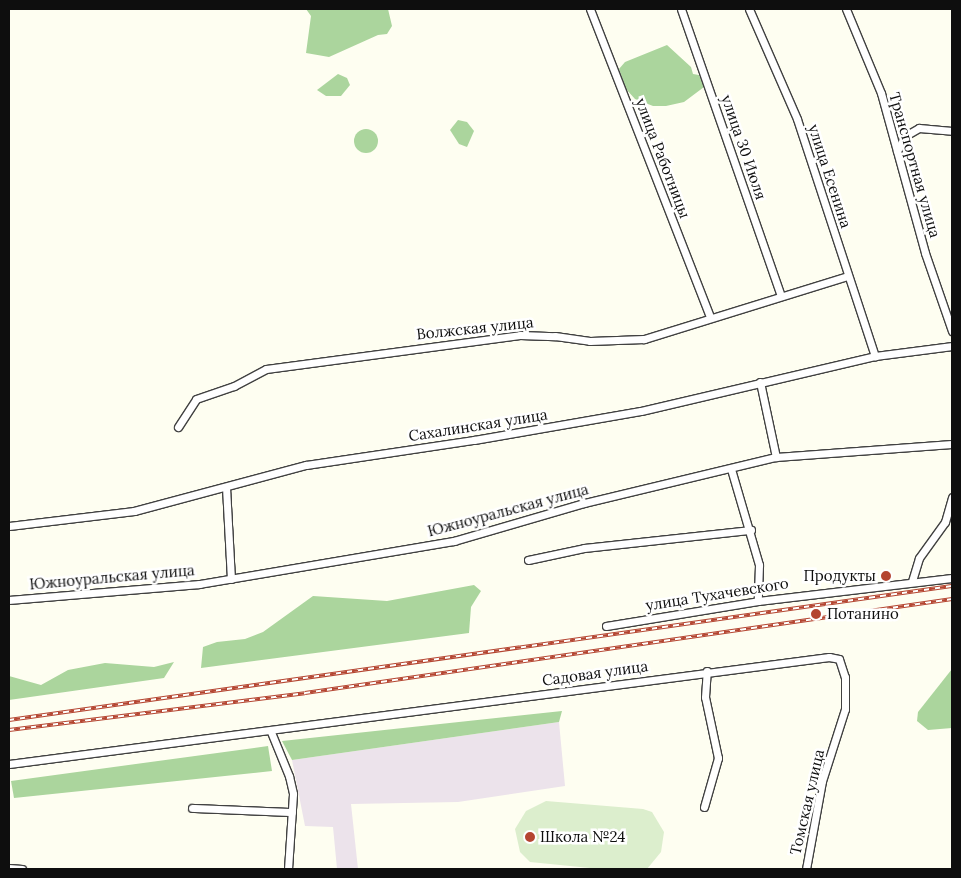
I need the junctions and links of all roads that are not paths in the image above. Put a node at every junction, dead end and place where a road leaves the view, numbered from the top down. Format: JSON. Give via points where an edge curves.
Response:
{"nodes":[{"id":1,"x":590,"y":9,"type":"edge"},
{"id":2,"x":681,"y":9,"type":"edge"},
{"id":3,"x":749,"y":9,"type":"edge"},
{"id":4,"x":846,"y":9,"type":"edge"},
{"id":5,"x":952,"y":131,"type":"edge"},
{"id":6,"x":897,"y":151,"type":"junction"},
{"id":7,"x":847,"y":276,"type":"junction"},
{"id":8,"x":780,"y":294,"type":"junction"},
{"id":9,"x":710,"y":317,"type":"junction"},
{"id":10,"x":952,"y":332,"type":"edge"},
{"id":11,"x":952,"y":346,"type":"edge"},
{"id":12,"x":875,"y":356,"type":"junction"},
{"id":13,"x":760,"y":382,"type":"junction"},
{"id":14,"x":178,"y":427,"type":"dead end"},
{"id":15,"x":952,"y":444,"type":"edge"},
{"id":16,"x":776,"y":457,"type":"junction"},
{"id":17,"x":731,"y":469,"type":"junction"},
{"id":18,"x":226,"y":487,"type":"junction"},
{"id":19,"x":952,"y":497,"type":"edge"},
{"id":20,"x":9,"y":526,"type":"edge"},
{"id":21,"x":751,"y":530,"type":"junction"},
{"id":22,"x":528,"y":560,"type":"dead end"},
{"id":23,"x":952,"y":578,"type":"edge"},
{"id":24,"x":230,"y":579,"type":"junction"},
{"id":25,"x":912,"y":581,"type":"junction"},
{"id":26,"x":9,"y":600,"type":"edge"},
{"id":27,"x":758,"y":601,"type":"junction"},
{"id":28,"x":606,"y":626,"type":"dead end"},
{"id":29,"x":707,"y":671,"type":"junction"},
{"id":30,"x":271,"y":732,"type":"junction"},
{"id":31,"x":835,"y":741,"type":"joint"},
{"id":32,"x":9,"y":764,"type":"edge"},
{"id":33,"x":704,"y":807,"type":"dead end"},
{"id":34,"x":192,"y":808,"type":"dead end"},
{"id":35,"x":292,"y":812,"type":"junction"},
{"id":36,"x":9,"y":868,"type":"edge"},
{"id":37,"x":22,"y":869,"type":"edge"},
{"id":38,"x":288,"y":869,"type":"edge"},
{"id":39,"x":806,"y":869,"type":"edge"}],
"edges":[{"from":1,"to":9,"type":"street","name":"улица Работницы"},
{"from":2,"to":8,"type":"street","name":"улица 30 Июля"},
{"from":3,"to":7,"type":"street","name":"улица Есенина","via":[[797,119]]},
{"from":4,"to":6,"type":"street","name":"Транспортная улица","via":[[880,93]]},
{"from":5,"to":6,"type":"street","via":[[919,128],[905,136]]},
{"from":6,"to":10,"type":"street","name":"Транспортная улица","via":[[925,253]]},
{"from":7,"to":8,"type":"street","name":"Волжская улица"},
{"from":7,"to":12,"type":"street","name":"улица Есенина"},
{"from":8,"to":9,"type":"street","name":"Волжская улица"},
{"from":9,"to":14,"type":"street","name":"Волжская улица","via":[[644,339],[590,341],[520,335],[266,369],[234,386],[196,399]]},
{"from":11,"to":12,"type":"street","name":"Сахалинская улица"},
{"from":12,"to":13,"type":"street","name":"Сахалинская улица"},
{"from":13,"to":16,"type":"street"},
{"from":13,"to":18,"type":"street","name":"Сахалинская улица","via":[[641,411],[306,465]]},
{"from":15,"to":16,"type":"street","name":"Южноуральская улица"},
{"from":16,"to":17,"type":"street","name":"Южноуральская улица"},
{"from":17,"to":21,"type":"street"},
{"from":17,"to":24,"type":"street","name":"Южноуральская улица","via":[[584,503],[454,541]]},
{"from":18,"to":20,"type":"street","name":"Сахалинская улица","via":[[134,510]]},
{"from":18,"to":24,"type":"street"},
{"from":19,"to":25,"type":"street","via":[[945,522],[918,558]]},
{"from":21,"to":22,"type":"street","via":[[584,548]]},
{"from":21,"to":27,"type":"street","via":[[758,565]]},
{"from":23,"to":25,"type":"street","name":"улица Тухачевского"},
{"from":24,"to":26,"type":"street","name":"Южноуральская улица"},
{"from":25,"to":27,"type":"street","name":"улица Тухачевского"},
{"from":27,"to":28,"type":"street","name":"улица Тухачевского"},
{"from":29,"to":30,"type":"street","name":"Садовая улица"},
{"from":29,"to":31,"type":"street","name":"Садовая улица","via":[[819,657],[839,659],[847,693]]},
{"from":29,"to":33,"type":"street","via":[[704,697],[718,758]]},
{"from":30,"to":32,"type":"street","name":"Садовая улица"},
{"from":30,"to":35,"type":"street","via":[[289,776]]},
{"from":31,"to":39,"type":"street","name":"Томская улица","via":[[822,781]]},
{"from":34,"to":35,"type":"street"},
{"from":35,"to":38,"type":"street"},
{"from":36,"to":37,"type":"street"}]}
